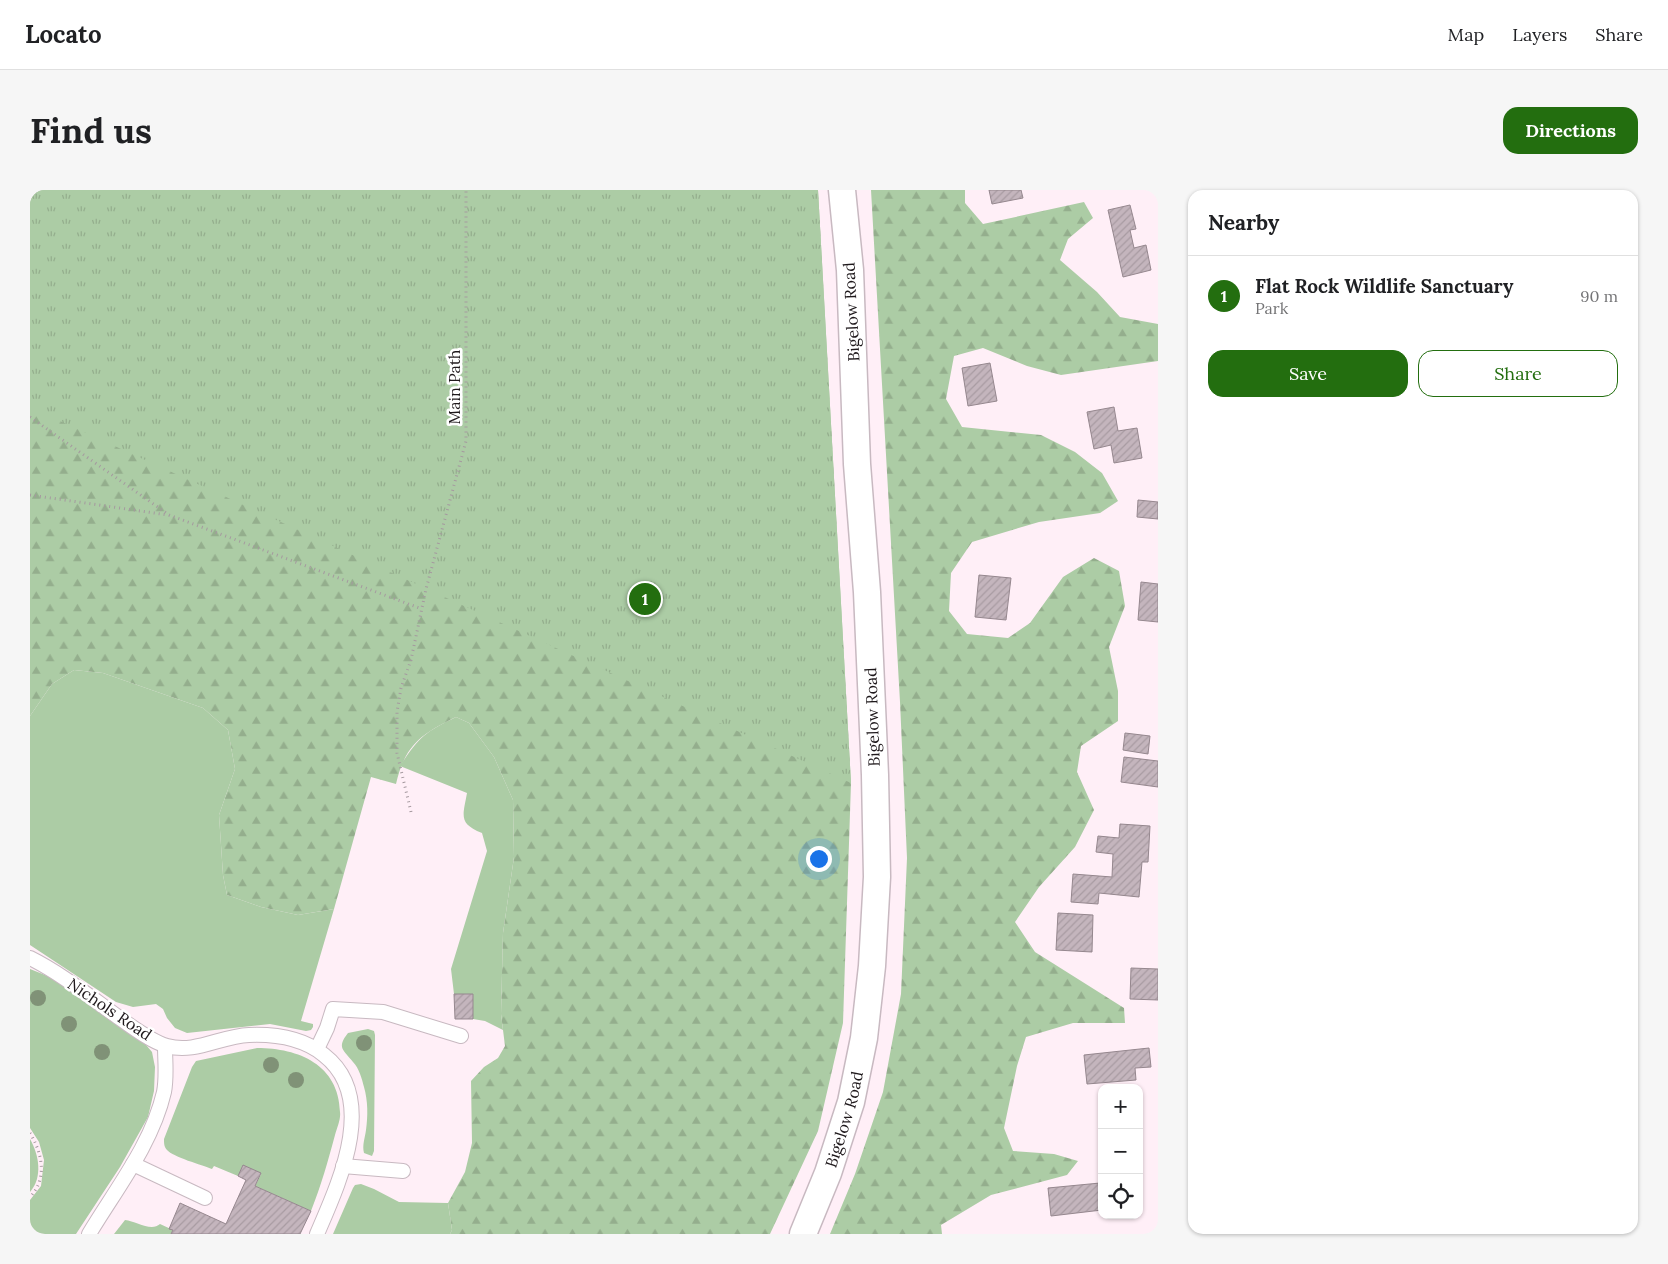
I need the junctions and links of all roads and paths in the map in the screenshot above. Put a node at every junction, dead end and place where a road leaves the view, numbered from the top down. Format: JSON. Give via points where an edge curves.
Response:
{"nodes":[{"id":1,"x":466,"y":190,"type":"edge"},
{"id":2,"x":842,"y":190,"type":"edge"},
{"id":3,"x":30,"y":417,"type":"edge"},
{"id":4,"x":30,"y":495,"type":"edge"},
{"id":5,"x":169,"y":515,"type":"junction"},
{"id":6,"x":422,"y":609,"type":"junction"},
{"id":7,"x":410,"y":812,"type":"dead end"},
{"id":8,"x":30,"y":958,"type":"edge"},
{"id":9,"x":461,"y":1036,"type":"dead end"},
{"id":10,"x":165,"y":1046,"type":"junction"},
{"id":11,"x":316,"y":1049,"type":"junction"},
{"id":12,"x":30,"y":1133,"type":"edge"},
{"id":13,"x":133,"y":1164,"type":"junction"},
{"id":14,"x":343,"y":1166,"type":"junction"},
{"id":15,"x":403,"y":1171,"type":"dead end"},
{"id":16,"x":30,"y":1197,"type":"edge"},
{"id":17,"x":204,"y":1198,"type":"dead end"},
{"id":18,"x":89,"y":1234,"type":"edge"},
{"id":19,"x":317,"y":1234,"type":"edge"},
{"id":20,"x":803,"y":1234,"type":"edge"}],
"edges":[{"from":1,"to":6,"type":"path","name":"Main Path","via":[[466,441]]},
{"from":2,"to":20,"type":"street","name":"Bigelow Road","via":[[850,270],[867,602],[877,877],[864,1038],[851,1102],[828,1173]]},
{"from":3,"to":5,"type":"path"},
{"from":4,"to":5,"type":"path"},
{"from":5,"to":6,"type":"path"},
{"from":6,"to":7,"type":"path","name":"Main Path","via":[[397,712],[397,752]]},
{"from":8,"to":10,"type":"lane","name":"Nichols Road"},
{"from":9,"to":11,"type":"lane","via":[[383,1012],[333,1009]]},
{"from":10,"to":11,"type":"lane","name":"Nichols Road","via":[[194,1048],[262,1034],[283,1036]]},
{"from":10,"to":13,"type":"lane","via":[[165,1079],[159,1107]]},
{"from":11,"to":14,"type":"lane","name":"Nichols Road","via":[[338,1068],[350,1094],[350,1140]]},
{"from":12,"to":16,"type":"path","via":[[42,1166],[38,1186]]},
{"from":13,"to":17,"type":"lane"},
{"from":13,"to":18,"type":"lane"},
{"from":14,"to":15,"type":"lane"},
{"from":14,"to":19,"type":"lane","name":"Nichols Road"}]}
